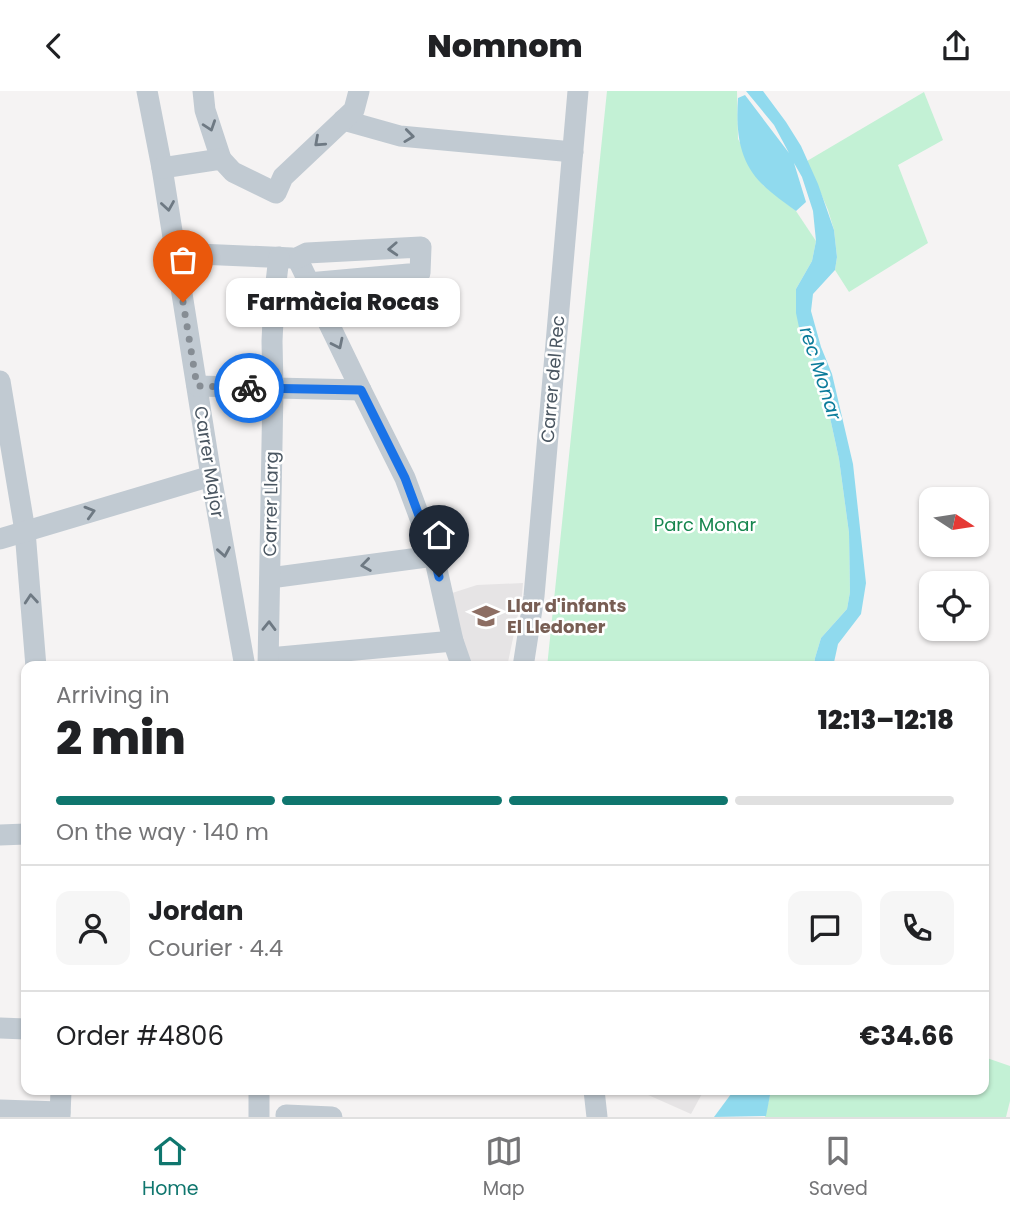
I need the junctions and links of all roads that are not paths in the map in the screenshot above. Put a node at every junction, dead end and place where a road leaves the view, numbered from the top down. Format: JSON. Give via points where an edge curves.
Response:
{"nodes":[{"id":1,"x":147,"y":91,"type":"edge"},
{"id":2,"x":203,"y":91,"type":"edge"},
{"id":3,"x":359,"y":91,"type":"edge"},
{"id":4,"x":579,"y":91,"type":"edge"},
{"id":5,"x":343,"y":120,"type":"junction"},
{"id":6,"x":573,"y":152,"type":"junction"},
{"id":7,"x":221,"y":159,"type":"junction"},
{"id":8,"x":162,"y":168,"type":"junction"},
{"id":9,"x":175,"y":253,"type":"junction"},
{"id":10,"x":288,"y":257,"type":"junction"},
{"id":11,"x":309,"y":283,"type":"junction"},
{"id":12,"x":0,"y":382,"type":"edge"},
{"id":13,"x":197,"y":386,"type":"junction"},
{"id":14,"x":273,"y":388,"type":"junction"},
{"id":15,"x":361,"y":390,"type":"junction"},
{"id":16,"x":211,"y":476,"type":"junction"},
{"id":17,"x":25,"y":531,"type":"junction"},
{"id":18,"x":0,"y":539,"type":"edge"},
{"id":19,"x":434,"y":556,"type":"junction"},
{"id":20,"x":270,"y":581,"type":"junction"},
{"id":21,"x":453,"y":641,"type":"junction"},
{"id":22,"x":36,"y":661,"type":"edge"},
{"id":23,"x":244,"y":661,"type":"edge"},
{"id":24,"x":268,"y":661,"type":"edge"},
{"id":25,"x":277,"y":661,"type":"edge"},
{"id":26,"x":460,"y":661,"type":"edge"},
{"id":27,"x":524,"y":661,"type":"edge"},
{"id":28,"x":21,"y":834,"type":"edge"},
{"id":29,"x":0,"y":835,"type":"edge"},
{"id":30,"x":0,"y":1028,"type":"edge"},
{"id":31,"x":21,"y":1029,"type":"edge"},
{"id":32,"x":61,"y":1095,"type":"edge"},
{"id":33,"x":259,"y":1095,"type":"edge"},
{"id":34,"x":595,"y":1095,"type":"edge"},
{"id":35,"x":0,"y":1110,"type":"edge"},
{"id":36,"x":60,"y":1114,"type":"edge"},
{"id":37,"x":286,"y":1115,"type":"edge"},
{"id":38,"x":259,"y":1117,"type":"edge"},
{"id":39,"x":332,"y":1117,"type":"edge"},
{"id":40,"x":597,"y":1117,"type":"edge"}],
"edges":[{"from":1,"to":8,"type":"street","name":"Carrer Major"},
{"from":2,"to":7,"type":"street","one_way":true},
{"from":3,"to":5,"type":"street","via":[[354,110]]},
{"from":4,"to":6,"type":"street","name":"Carrer del Rec"},
{"from":5,"to":6,"type":"street","one_way":true,"via":[[400,136]]},
{"from":5,"to":7,"type":"street","one_way":true,"via":[[283,177],[276,193],[233,172]]},
{"from":6,"to":27,"type":"street","name":"Carrer del Rec","via":[[534,596]]},
{"from":7,"to":8,"type":"street"},
{"from":8,"to":9,"type":"street","name":"Carrer Major","one_way":true},
{"from":9,"to":10,"type":"street"},
{"from":9,"to":13,"type":"street","name":"Carrer Major"},
{"from":10,"to":11,"type":"street"},
{"from":11,"to":10,"type":"street","one_way":true,"via":[[420,273],[421,247]]},
{"from":10,"to":14,"type":"street","name":"Carrer Llarg","via":[[273,313]]},
{"from":11,"to":15,"type":"street","one_way":true},
{"from":12,"to":17,"type":"street"},
{"from":13,"to":14,"type":"street"},
{"from":13,"to":16,"type":"street","name":"Carrer Major"},
{"from":14,"to":15,"type":"street"},
{"from":14,"to":20,"type":"street","name":"Carrer Llarg"},
{"from":15,"to":19,"type":"street","via":[[405,478]]},
{"from":17,"to":16,"type":"street","one_way":true},
{"from":16,"to":23,"type":"street","name":"Carrer Major","one_way":true},
{"from":17,"to":18,"type":"street"},
{"from":22,"to":17,"type":"street","one_way":true},
{"from":19,"to":20,"type":"street","one_way":true},
{"from":19,"to":21,"type":"street"},
{"from":24,"to":20,"type":"street","one_way":true},
{"from":21,"to":25,"type":"street"},
{"from":21,"to":26,"type":"street"},
{"from":28,"to":29,"type":"street"},
{"from":30,"to":31,"type":"street"},
{"from":32,"to":36,"type":"street"},
{"from":33,"to":38,"type":"street"},
{"from":34,"to":40,"type":"street"},
{"from":35,"to":36,"type":"street"},
{"from":37,"to":39,"type":"street"}]}
